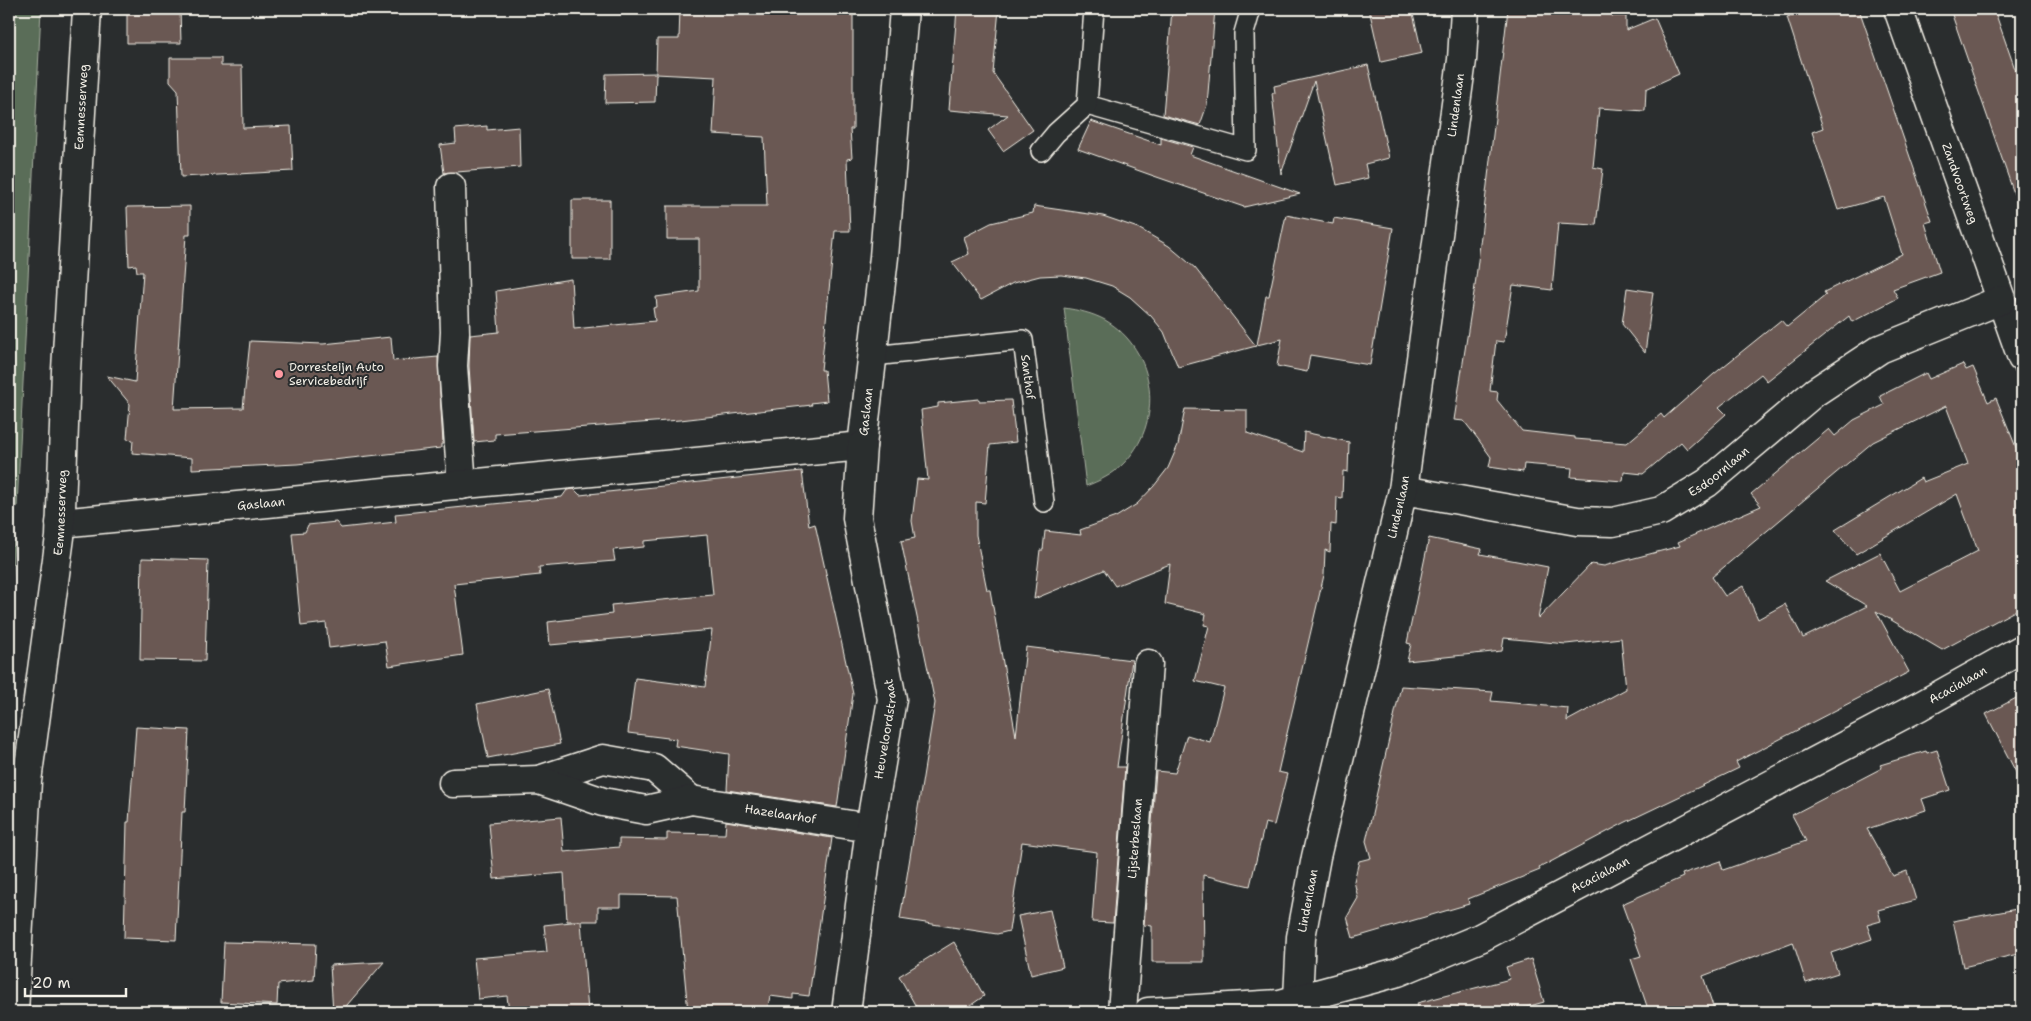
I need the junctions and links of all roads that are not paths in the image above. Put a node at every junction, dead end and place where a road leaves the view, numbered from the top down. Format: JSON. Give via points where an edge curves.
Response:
{"nodes":[{"id":1,"x":86,"y":9,"type":"edge"},
{"id":2,"x":904,"y":9,"type":"edge"},
{"id":3,"x":1094,"y":9,"type":"edge"},
{"id":4,"x":1251,"y":9,"type":"edge"},
{"id":5,"x":1465,"y":9,"type":"edge"},
{"id":6,"x":1898,"y":9,"type":"edge"},
{"id":7,"x":1087,"y":105,"type":"junction"},
{"id":8,"x":1040,"y":151,"type":"dead end"},
{"id":9,"x":452,"y":186,"type":"dead end"},
{"id":10,"x":2001,"y":300,"type":"junction"},
{"id":11,"x":873,"y":356,"type":"junction"},
{"id":12,"x":2022,"y":358,"type":"edge"},
{"id":13,"x":862,"y":446,"type":"junction"},
{"id":14,"x":462,"y":484,"type":"junction"},
{"id":15,"x":1403,"y":490,"type":"junction"},
{"id":16,"x":1044,"y":502,"type":"dead end"},
{"id":17,"x":60,"y":523,"type":"junction"},
{"id":18,"x":2022,"y":649,"type":"edge"},
{"id":19,"x":1148,"y":664,"type":"dead end"},
{"id":20,"x":18,"y":780,"type":"edge"},
{"id":21,"x":539,"y":780,"type":"junction"},
{"id":22,"x":453,"y":783,"type":"dead end"},
{"id":23,"x":691,"y":800,"type":"junction"},
{"id":24,"x":870,"y":828,"type":"junction"},
{"id":25,"x":1298,"y":998,"type":"junction"},
{"id":26,"x":14,"y":1012,"type":"edge"},
{"id":27,"x":846,"y":1012,"type":"edge"},
{"id":28,"x":1122,"y":1012,"type":"edge"},
{"id":29,"x":1148,"y":1012,"type":"edge"}],
"edges":[{"from":1,"to":17,"type":"street","name":"Eemnesserweg"},
{"from":2,"to":11,"type":"street","name":"Gaslaan"},
{"from":3,"to":7,"type":"lane"},
{"from":4,"to":7,"type":"lane","via":[[1244,33],[1246,150]]},
{"from":5,"to":15,"type":"street","name":"Lindenlaan","via":[[1462,60]]},
{"from":6,"to":10,"type":"street","name":"Zandvoortweg"},
{"from":7,"to":8,"type":"lane"},
{"from":9,"to":14,"type":"street","via":[[453,366]]},
{"from":10,"to":12,"type":"street","name":"Zandvoortweg"},
{"from":10,"to":15,"type":"street","name":"Esdoornlaan","via":[[1880,349],[1814,392],[1707,483],[1661,511],[1613,522],[1577,521]]},
{"from":11,"to":13,"type":"street","name":"Gaslaan"},
{"from":11,"to":16,"type":"lane","name":"Santhof","via":[[1023,340]]},
{"from":13,"to":14,"type":"street","name":"Gaslaan"},
{"from":13,"to":24,"type":"street","name":"Heuveloordstraat","via":[[857,518],[892,699]]},
{"from":14,"to":17,"type":"street","name":"Gaslaan"},
{"from":15,"to":25,"type":"street","name":"Lindenlaan","via":[[1316,857],[1301,938]]},
{"from":17,"to":20,"type":"street","name":"Eemnesserweg","via":[[59,547]]},
{"from":18,"to":25,"type":"street","name":"Acacialaan","via":[[1480,938],[1398,972]]},
{"from":19,"to":28,"type":"street","name":"Lijsterbeslaan"},
{"from":20,"to":26,"type":"street","name":"Eemnesserweg"},
{"from":21,"to":22,"type":"street","name":"Hazelaarhof"},
{"from":21,"to":23,"type":"street","name":"Hazelaarhof","via":[[603,802],[646,810]]},
{"from":21,"to":23,"type":"street","name":"Hazelaarhof","via":[[603,759],[654,768]]},
{"from":23,"to":24,"type":"street","name":"Hazelaarhof"},
{"from":24,"to":27,"type":"street","name":"Heuveloordstraat"},
{"from":25,"to":29,"type":"street","name":"Acacialaan","via":[[1280,1004]]}]}
